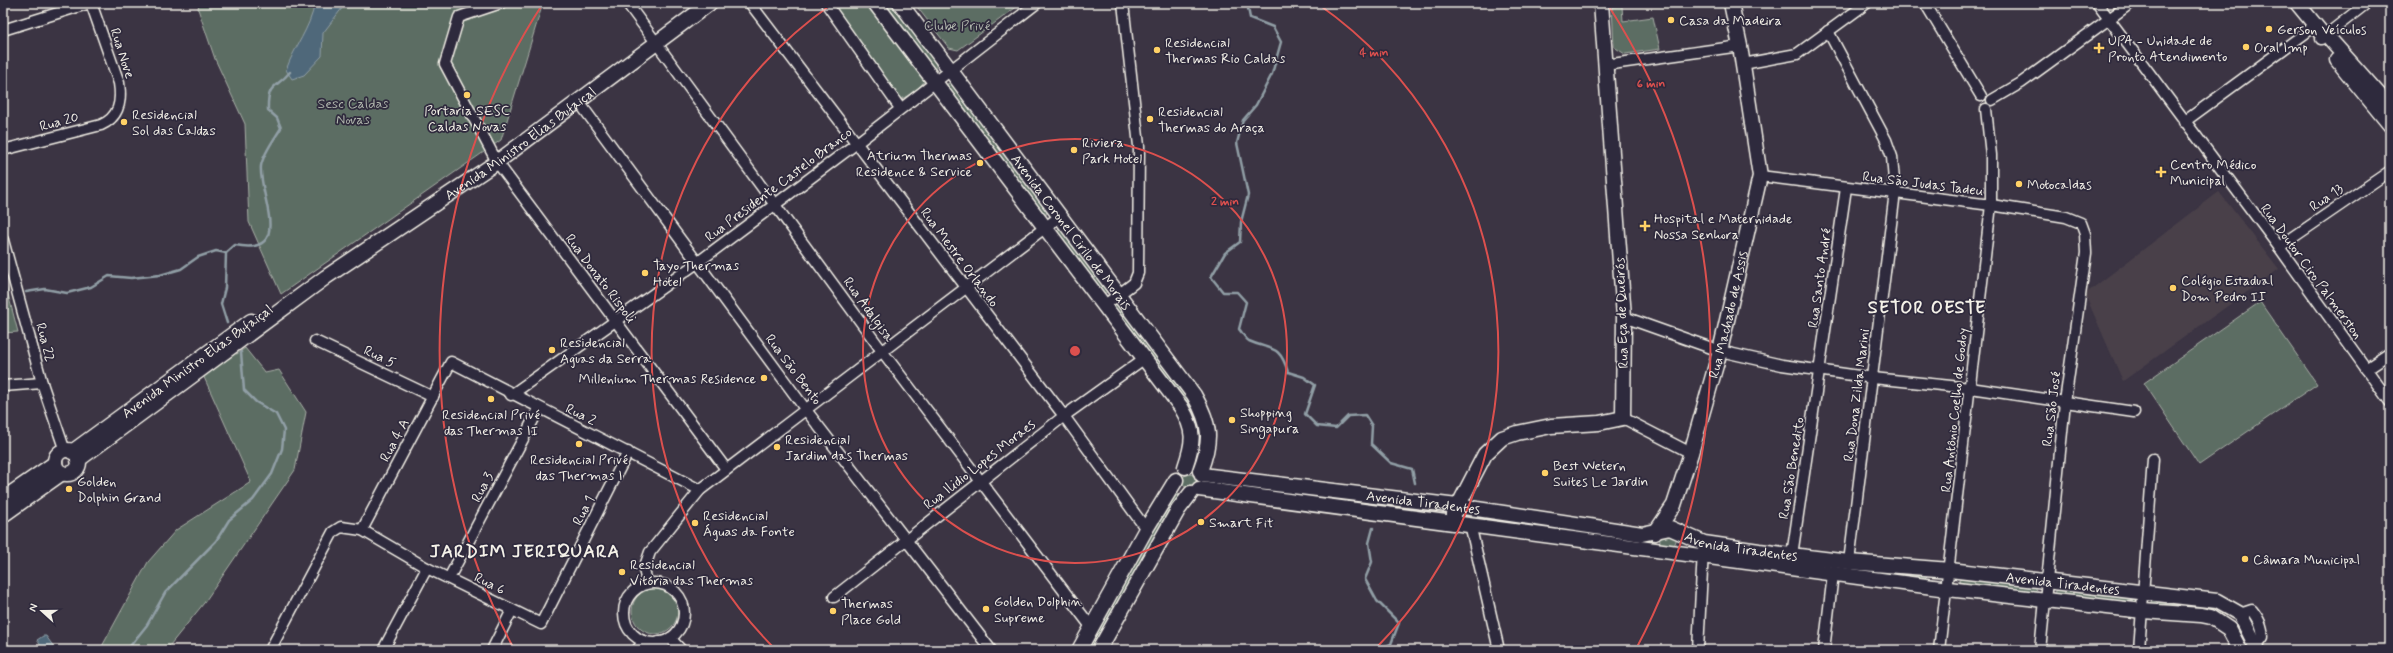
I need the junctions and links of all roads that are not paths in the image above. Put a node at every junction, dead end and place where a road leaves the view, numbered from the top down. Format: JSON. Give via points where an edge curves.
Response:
{"nodes":[{"id":1,"x":91,"y":3,"type":"edge"},
{"id":2,"x":501,"y":3,"type":"edge"},
{"id":3,"x":628,"y":3,"type":"edge"},
{"id":4,"x":710,"y":3,"type":"edge"},
{"id":5,"x":750,"y":3,"type":"edge"},
{"id":6,"x":826,"y":3,"type":"edge"},
{"id":7,"x":875,"y":3,"type":"edge"},
{"id":8,"x":900,"y":3,"type":"edge"},
{"id":9,"x":1037,"y":3,"type":"edge"},
{"id":10,"x":1123,"y":3,"type":"edge"},
{"id":11,"x":1601,"y":3,"type":"edge"},
{"id":12,"x":1731,"y":3,"type":"edge"},
{"id":13,"x":1866,"y":3,"type":"edge"},
{"id":14,"x":1925,"y":3,"type":"edge"},
{"id":15,"x":2097,"y":3,"type":"edge"},
{"id":16,"x":2131,"y":3,"type":"edge"},
{"id":17,"x":2297,"y":3,"type":"edge"},
{"id":18,"x":2367,"y":3,"type":"edge"},
{"id":19,"x":2109,"y":20,"type":"junction"},
{"id":20,"x":3,"y":30,"type":"edge"},
{"id":21,"x":1828,"y":31,"type":"junction"},
{"id":22,"x":2320,"y":33,"type":"junction"},
{"id":23,"x":657,"y":43,"type":"junction"},
{"id":24,"x":1740,"y":46,"type":"junction"},
{"id":25,"x":1743,"y":64,"type":"junction"},
{"id":26,"x":1605,"y":65,"type":"junction"},
{"id":27,"x":950,"y":70,"type":"junction"},
{"id":28,"x":935,"y":81,"type":"junction"},
{"id":29,"x":1981,"y":96,"type":"junction"},
{"id":30,"x":1992,"y":100,"type":"junction"},
{"id":31,"x":578,"y":102,"type":"junction"},
{"id":32,"x":900,"y":108,"type":"junction"},
{"id":33,"x":2390,"y":108,"type":"edge"},
{"id":34,"x":1986,"y":109,"type":"junction"},
{"id":35,"x":117,"y":112,"type":"joint"},
{"id":36,"x":2184,"y":122,"type":"junction"},
{"id":37,"x":2390,"y":125,"type":"edge"},
{"id":38,"x":857,"y":143,"type":"junction"},
{"id":39,"x":3,"y":150,"type":"edge"},
{"id":40,"x":496,"y":162,"type":"junction"},
{"id":41,"x":2390,"y":170,"type":"edge"},
{"id":42,"x":1760,"y":176,"type":"junction"},
{"id":43,"x":1846,"y":188,"type":"junction"},
{"id":44,"x":1895,"y":192,"type":"junction"},
{"id":45,"x":774,"y":204,"type":"junction"},
{"id":46,"x":1991,"y":205,"type":"junction"},
{"id":47,"x":1059,"y":217,"type":"junction"},
{"id":48,"x":2081,"y":223,"type":"joint"},
{"id":49,"x":1046,"y":227,"type":"junction"},
{"id":50,"x":3,"y":240,"type":"edge"},
{"id":51,"x":2279,"y":247,"type":"junction"},
{"id":52,"x":697,"y":263,"type":"junction"},
{"id":53,"x":965,"y":288,"type":"junction"},
{"id":54,"x":1119,"y":295,"type":"junction"},
{"id":55,"x":1105,"y":305,"type":"junction"},
{"id":56,"x":1624,"y":318,"type":"junction"},
{"id":57,"x":615,"y":321,"type":"junction"},
{"id":58,"x":315,"y":340,"type":"dead end"},
{"id":59,"x":882,"y":351,"type":"junction"},
{"id":60,"x":1720,"y":351,"type":"junction"},
{"id":61,"x":2390,"y":353,"type":"edge"},
{"id":62,"x":1145,"y":358,"type":"junction"},
{"id":63,"x":451,"y":362,"type":"joint"},
{"id":64,"x":2366,"y":369,"type":"junction"},
{"id":65,"x":1820,"y":371,"type":"junction"},
{"id":66,"x":1873,"y":378,"type":"junction"},
{"id":67,"x":42,"y":383,"type":"junction"},
{"id":68,"x":3,"y":386,"type":"edge"},
{"id":69,"x":1970,"y":388,"type":"junction"},
{"id":70,"x":511,"y":395,"type":"junction"},
{"id":71,"x":433,"y":397,"type":"junction"},
{"id":72,"x":2065,"y":402,"type":"junction"},
{"id":73,"x":2390,"y":402,"type":"edge"},
{"id":74,"x":539,"y":409,"type":"junction"},
{"id":75,"x":806,"y":410,"type":"junction"},
{"id":76,"x":2134,"y":412,"type":"dead end"},
{"id":77,"x":1064,"y":416,"type":"junction"},
{"id":78,"x":1623,"y":418,"type":"junction"},
{"id":79,"x":1192,"y":448,"type":"junction"},
{"id":80,"x":1208,"y":449,"type":"junction"},
{"id":81,"x":628,"y":452,"type":"junction"},
{"id":82,"x":1691,"y":453,"type":"junction"},
{"id":83,"x":72,"y":454,"type":"junction"},
{"id":84,"x":2153,"y":459,"type":"dead end"},
{"id":85,"x":1185,"y":467,"type":"junction"},
{"id":86,"x":59,"y":468,"type":"junction"},
{"id":87,"x":726,"y":468,"type":"junction"},
{"id":88,"x":1201,"y":473,"type":"junction"},
{"id":89,"x":1176,"y":480,"type":"junction"},
{"id":90,"x":980,"y":481,"type":"junction"},
{"id":91,"x":700,"y":490,"type":"junction"},
{"id":92,"x":1195,"y":491,"type":"junction"},
{"id":93,"x":3,"y":499,"type":"edge"},
{"id":94,"x":1674,"y":505,"type":"junction"},
{"id":95,"x":1457,"y":506,"type":"junction"},
{"id":96,"x":3,"y":515,"type":"edge"},
{"id":97,"x":1453,"y":522,"type":"junction"},
{"id":98,"x":1470,"y":524,"type":"junction"},
{"id":99,"x":1146,"y":529,"type":"junction"},
{"id":100,"x":362,"y":530,"type":"junction"},
{"id":101,"x":1656,"y":532,"type":"junction"},
{"id":102,"x":1681,"y":533,"type":"junction"},
{"id":103,"x":907,"y":539,"type":"junction"},
{"id":104,"x":1703,"y":549,"type":"junction"},
{"id":105,"x":1656,"y":550,"type":"junction"},
{"id":106,"x":1672,"y":552,"type":"junction"},
{"id":107,"x":1791,"y":562,"type":"junction"},
{"id":108,"x":1849,"y":562,"type":"junction"},
{"id":109,"x":427,"y":568,"type":"junction"},
{"id":110,"x":1950,"y":570,"type":"junction"},
{"id":111,"x":1833,"y":574,"type":"junction"},
{"id":112,"x":449,"y":578,"type":"junction"},
{"id":113,"x":647,"y":583,"type":"junction"},
{"id":114,"x":2046,"y":583,"type":"junction"},
{"id":115,"x":1948,"y":589,"type":"junction"},
{"id":116,"x":2143,"y":594,"type":"junction"},
{"id":117,"x":834,"y":597,"type":"dead end"},
{"id":118,"x":2045,"y":600,"type":"junction"},
{"id":119,"x":512,"y":610,"type":"junction"},
{"id":120,"x":2143,"y":611,"type":"junction"},
{"id":121,"x":541,"y":624,"type":"joint"},
{"id":122,"x":1092,"y":628,"type":"junction"},
{"id":123,"x":670,"y":638,"type":"junction"},
{"id":124,"x":644,"y":641,"type":"junction"},
{"id":125,"x":658,"y":646,"type":"edge"},
{"id":126,"x":2258,"y":647,"type":"edge"},
{"id":127,"x":270,"y":650,"type":"edge"},
{"id":128,"x":383,"y":650,"type":"edge"},
{"id":129,"x":492,"y":650,"type":"edge"},
{"id":130,"x":637,"y":650,"type":"edge"},
{"id":131,"x":681,"y":650,"type":"edge"},
{"id":132,"x":991,"y":650,"type":"edge"},
{"id":133,"x":1079,"y":650,"type":"edge"},
{"id":134,"x":1099,"y":650,"type":"edge"},
{"id":135,"x":1499,"y":650,"type":"edge"},
{"id":136,"x":1698,"y":650,"type":"edge"},
{"id":137,"x":1824,"y":650,"type":"edge"},
{"id":138,"x":1939,"y":650,"type":"edge"},
{"id":139,"x":2040,"y":650,"type":"edge"},
{"id":140,"x":2139,"y":650,"type":"edge"},
{"id":141,"x":2240,"y":650,"type":"edge"}],
"edges":[{"from":1,"to":20,"type":"street"},
{"from":1,"to":35,"type":"street","name":"Rua Nove","via":[[119,83]]},
{"from":2,"to":40,"type":"street","name":"Rua Donato Rispoli","via":[[458,17],[445,64]]},
{"from":3,"to":23,"type":"street","name":"Rua Adalgisa"},
{"from":4,"to":23,"type":"main road","name":"Avenida Ministro Elias Bufaiçal"},
{"from":5,"to":38,"type":"street","name":"Rua Mestre Orlando"},
{"from":6,"to":32,"type":"street"},
{"from":7,"to":28,"type":"main road","name":"Avenida Coronel Cirilo de Morais"},
{"from":8,"to":27,"type":"main road","name":"Avenida Coronel Cirilo de Morais"},
{"from":9,"to":27,"type":"street","name":"Rua Presidente Castelo Branco"},
{"from":10,"to":54,"type":"street","via":[[1139,146],[1138,273],[1134,283]]},
{"from":11,"to":26,"type":"main road","name":"Rua Eça de Queirós"},
{"from":12,"to":24,"type":"main road","name":"Rua Machado de Assis"},
{"from":13,"to":21,"type":"street"},
{"from":14,"to":29,"type":"street","name":"Rua Antônio Coelho de Godoy"},
{"from":15,"to":19,"type":"street","name":"Rua Doutor Ciro Palmerston"},
{"from":16,"to":19,"type":"street"},
{"from":17,"to":22,"type":"main road"},
{"from":18,"to":22,"type":"street"},
{"from":19,"to":30,"type":"street"},
{"from":19,"to":36,"type":"street","name":"Rua Doutor Ciro Palmerston"},
{"from":21,"to":25,"type":"street","via":[[1797,54]]},
{"from":21,"to":44,"type":"street","name":"Rua Dona Zilda Marini","via":[[1886,140],[1892,157]]},
{"from":22,"to":33,"type":"main road"},
{"from":22,"to":36,"type":"street"},
{"from":22,"to":37,"type":"main road"},
{"from":23,"to":31,"type":"main road","name":"Avenida Ministro Elias Bufaiçal"},
{"from":23,"to":45,"type":"street","name":"Rua Adalgisa"},
{"from":24,"to":25,"type":"main road","name":"Rua Machado de Assis"},
{"from":24,"to":26,"type":"street"},
{"from":25,"to":42,"type":"main road","name":"Rua Machado de Assis"},
{"from":26,"to":56,"type":"main road","name":"Rua Eça de Queirós"},
{"from":27,"to":28,"type":"street","name":"Rua Presidente Castelo Branco"},
{"from":27,"to":47,"type":"main road","name":"Avenida Coronel Cirilo de Morais"},
{"from":28,"to":32,"type":"street","name":"Rua Presidente Castelo Branco"},
{"from":28,"to":49,"type":"main road","name":"Avenida Coronel Cirilo de Morais"},
{"from":29,"to":30,"type":"street","via":[[1987,95]]},
{"from":29,"to":34,"type":"street","name":"Rua Antônio Coelho de Godoy","via":[[1978,104]]},
{"from":30,"to":34,"type":"street","via":[[1991,106]]},
{"from":31,"to":40,"type":"main road","name":"Avenida Ministro Elias Bufaiçal"},
{"from":31,"to":52,"type":"street","name":"Rua São Bento"},
{"from":32,"to":38,"type":"street","name":"Rua Presidente Castelo Branco"},
{"from":34,"to":46,"type":"street","name":"Rua Antônio Coelho de Godoy","via":[[1991,155]]},
{"from":35,"to":39,"type":"street","name":"Rua 20","via":[[101,125]]},
{"from":36,"to":51,"type":"street","name":"Rua Doutor Ciro Palmerston"},
{"from":38,"to":45,"type":"street","name":"Rua Presidente Castelo Branco"},
{"from":38,"to":53,"type":"street","name":"Rua Mestre Orlando"},
{"from":40,"to":57,"type":"street","name":"Rua Donato Rispoli"},
{"from":40,"to":83,"type":"main road","name":"Avenida Ministro Elias Bufaiçal","via":[[326,277],[289,295],[230,335]]},
{"from":41,"to":51,"type":"street","name":"Rua 13"},
{"from":42,"to":43,"type":"street","name":"Rua São Judas Tadeu"},
{"from":42,"to":60,"type":"main road","name":"Rua Machado de Assis"},
{"from":43,"to":44,"type":"street","name":"Rua São Judas Tadeu"},
{"from":43,"to":65,"type":"street","name":"Rua Santo André"},
{"from":44,"to":46,"type":"street","name":"Rua São Judas Tadeu"},
{"from":44,"to":66,"type":"street","name":"Rua Dona Zilda Marini"},
{"from":45,"to":52,"type":"street","name":"Rua Presidente Castelo Branco"},
{"from":45,"to":59,"type":"street","name":"Rua Adalgisa"},
{"from":46,"to":48,"type":"street","name":"Rua São Judas Tadeu","via":[[2066,217]]},
{"from":46,"to":69,"type":"street","name":"Rua Antônio Coelho de Godoy"},
{"from":47,"to":49,"type":"street"},
{"from":47,"to":54,"type":"main road","name":"Avenida Coronel Cirilo de Morais"},
{"from":48,"to":72,"type":"street","name":"Rua São José","via":[[2085,234],[2086,253]]},
{"from":49,"to":53,"type":"street"},
{"from":49,"to":55,"type":"main road","name":"Avenida Coronel Cirilo de Morais"},
{"from":50,"to":67,"type":"street","name":"Rua 22"},
{"from":51,"to":64,"type":"street","name":"Rua Doutor Ciro Palmerston"},
{"from":52,"to":57,"type":"street","name":"Rua Presidente Castelo Branco"},
{"from":52,"to":75,"type":"street","name":"Rua São Bento"},
{"from":53,"to":59,"type":"street"},
{"from":53,"to":77,"type":"street","name":"Rua Mestre Orlando"},
{"from":54,"to":55,"type":"street"},
{"from":54,"to":80,"type":"main road","name":"Avenida Coronel Cirilo de Morais","via":[[1198,402],[1206,419]]},
{"from":55,"to":62,"type":"main road","name":"Avenida Coronel Cirilo de Morais"},
{"from":56,"to":60,"type":"street"},
{"from":56,"to":78,"type":"main road","name":"Rua Eça de Queirós"},
{"from":57,"to":70,"type":"street","name":"Rua Presidente Castelo Branco"},
{"from":57,"to":87,"type":"street","name":"Rua Donato Rispoli"},
{"from":58,"to":71,"type":"street","name":"Rua 5"},
{"from":59,"to":75,"type":"street"},
{"from":59,"to":90,"type":"street","name":"Rua Adalgisa"},
{"from":60,"to":65,"type":"street"},
{"from":60,"to":82,"type":"main road","name":"Rua Machado de Assis"},
{"from":61,"to":64,"type":"street"},
{"from":62,"to":77,"type":"street","name":"Rua Ilidio Lopes Moraes"},
{"from":62,"to":79,"type":"main road","name":"Avenida Coronel Cirilo de Morais","via":[[1189,422]]},
{"from":63,"to":70,"type":"street","name":"Rua 2"},
{"from":63,"to":71,"type":"street","name":"Rua 4 A"},
{"from":64,"to":73,"type":"street","name":"Rua Doutor Ciro Palmerston"},
{"from":65,"to":66,"type":"street"},
{"from":65,"to":107,"type":"street","name":"Rua São Benedito"},
{"from":66,"to":69,"type":"street"},
{"from":66,"to":108,"type":"street","name":"Rua Dona Zilda Marini"},
{"from":67,"to":68,"type":"street"},
{"from":67,"to":83,"type":"street","name":"Rua 22"},
{"from":69,"to":72,"type":"street"},
{"from":69,"to":110,"type":"street","name":"Rua Antônio Coelho de Godoy"},
{"from":70,"to":74,"type":"street","name":"Rua 2"},
{"from":71,"to":100,"type":"street","name":"Rua 4 A"},
{"from":72,"to":76,"type":"street"},
{"from":72,"to":114,"type":"street","name":"Rua São José"},
{"from":74,"to":81,"type":"street","name":"Rua 2"},
{"from":74,"to":112,"type":"street","name":"Rua 3"},
{"from":75,"to":87,"type":"street"},
{"from":75,"to":103,"type":"street","name":"Rua São Bento"},
{"from":77,"to":90,"type":"street","name":"Rua Ilidio Lopes Moraes"},
{"from":77,"to":99,"type":"street","name":"Rua Mestre Orlando"},
{"from":78,"to":82,"type":"street"},
{"from":78,"to":95,"type":"main road","via":[[1599,423],[1551,426],[1502,438],[1485,454]]},
{"from":79,"to":80,"type":"main road"},
{"from":79,"to":85,"type":"main road","name":"Avenida Coronel Cirilo de Morais"},
{"from":80,"to":88,"type":"main road","name":"Avenida Coronel Cirilo de Morais"},
{"from":81,"to":91,"type":"street","name":"Rua 2"},
{"from":81,"to":121,"type":"street","name":"Rua 1"},
{"from":82,"to":94,"type":"main road","name":"Rua Machado de Assis"},
{"from":83,"to":86,"type":"main road","via":[[57,456]]},
{"from":83,"to":86,"type":"main road","via":[[78,467],[73,473]]},
{"from":84,"to":116,"type":"street"},
{"from":85,"to":88,"type":"main road","via":[[1193,467]]},
{"from":85,"to":89,"type":"main road","via":[[1178,472]]},
{"from":86,"to":93,"type":"main road"},
{"from":86,"to":96,"type":"main road"},
{"from":87,"to":91,"type":"street"},
{"from":88,"to":92,"type":"main road","via":[[1203,483]]},
{"from":88,"to":95,"type":"main road","name":"Avenida Tiradentes"},
{"from":89,"to":92,"type":"main road","via":[[1179,488]]},
{"from":89,"to":99,"type":"main road"},
{"from":90,"to":103,"type":"street","name":"Rua Ilidio Lopes Moraes"},
{"from":90,"to":122,"type":"street","name":"Rua Adalgisa"},
{"from":91,"to":113,"type":"street","via":[[650,552],[644,569]]},
{"from":92,"to":97,"type":"main road","name":"Avenida Tiradentes"},
{"from":92,"to":134,"type":"main road","via":[[1178,510]]},
{"from":94,"to":101,"type":"main road","name":"Rua Machado de Assis"},
{"from":94,"to":102,"type":"main road"},
{"from":95,"to":97,"type":"main road"},
{"from":95,"to":101,"type":"main road","name":"Avenida Tiradentes","via":[[1642,534]]},
{"from":97,"to":98,"type":"main road","name":"Avenida Tiradentes"},
{"from":98,"to":105,"type":"main road","name":"Avenida Tiradentes"},
{"from":98,"to":135,"type":"street"},
{"from":99,"to":122,"type":"main road"},
{"from":100,"to":109,"type":"street","name":"Rua 6"},
{"from":100,"to":127,"type":"street","name":"Rua 6","via":[[341,527],[332,532]]},
{"from":101,"to":102,"type":"main road","name":"Avenida Tiradentes","via":[[1670,528]]},
{"from":101,"to":105,"type":"main road","via":[[1653,541]]},
{"from":102,"to":104,"type":"main road","name":"Avenida Tiradentes"},
{"from":102,"to":106,"type":"main road","via":[[1681,543]]},
{"from":103,"to":117,"type":"street","name":"Rua Ilidio Lopes Moraes"},
{"from":103,"to":132,"type":"street","name":"Rua São Bento"},
{"from":104,"to":106,"type":"main road","name":"Avenida Tiradentes"},
{"from":104,"to":107,"type":"main road","name":"Avenida Tiradentes"},
{"from":104,"to":136,"type":"street"},
{"from":105,"to":106,"type":"main road","name":"Avenida Tiradentes"},
{"from":107,"to":108,"type":"main road","name":"Avenida Tiradentes"},
{"from":107,"to":111,"type":"main road","name":"Avenida Tiradentes"},
{"from":108,"to":110,"type":"main road","name":"Avenida Tiradentes"},
{"from":109,"to":112,"type":"street","name":"Rua 6"},
{"from":109,"to":128,"type":"street"},
{"from":110,"to":114,"type":"main road","name":"Avenida Tiradentes"},
{"from":110,"to":115,"type":"street","name":"Rua Antônio Coelho de Godoy"},
{"from":111,"to":115,"type":"main road","name":"Avenida Tiradentes"},
{"from":111,"to":137,"type":"street"},
{"from":112,"to":119,"type":"street","name":"Rua 6"},
{"from":113,"to":123,"type":"street","via":[[656,582],[670,587],[680,596],[684,605],[682,624]]},
{"from":113,"to":124,"type":"street","via":[[631,593],[624,611],[629,629]]},
{"from":114,"to":116,"type":"main road","name":"Avenida Tiradentes"},
{"from":114,"to":118,"type":"street","name":"Rua São José"},
{"from":115,"to":118,"type":"main road","name":"Avenida Tiradentes"},
{"from":115,"to":138,"type":"street","name":"Rua Antônio Coelho de Godoy"},
{"from":116,"to":120,"type":"street"},
{"from":116,"to":126,"type":"main road","name":"Avenida Tiradentes","via":[[2217,601],[2240,614]]},
{"from":118,"to":120,"type":"main road","name":"Avenida Tiradentes"},
{"from":118,"to":139,"type":"street"},
{"from":119,"to":121,"type":"street","name":"Rua 6"},
{"from":119,"to":129,"type":"street"},
{"from":120,"to":140,"type":"street"},
{"from":120,"to":141,"type":"main road","name":"Avenida Tiradentes","via":[[2190,613],[2211,617],[2229,629]]},
{"from":122,"to":133,"type":"main road"},
{"from":123,"to":125,"type":"street"},
{"from":123,"to":131,"type":"street"},
{"from":124,"to":125,"type":"street"},
{"from":124,"to":130,"type":"street"}]}
